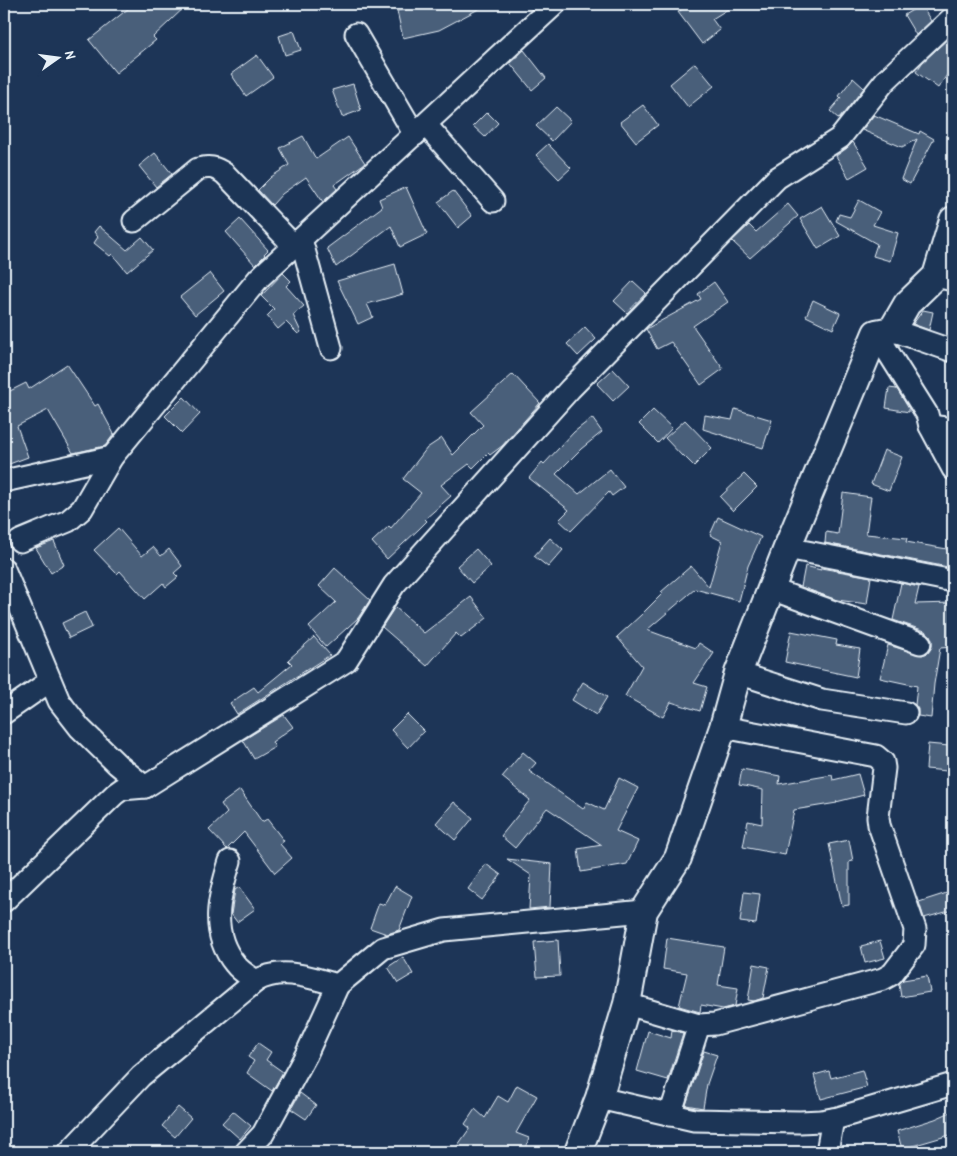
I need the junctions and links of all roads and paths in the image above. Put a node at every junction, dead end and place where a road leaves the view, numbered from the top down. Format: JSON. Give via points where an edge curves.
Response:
{"nodes":[{"id":1,"x":555,"y":4,"type":"edge"},
{"id":2,"x":953,"y":17,"type":"edge"},
{"id":3,"x":356,"y":34,"type":"dead end"},
{"id":4,"x":420,"y":130,"type":"junction"},
{"id":5,"x":493,"y":201,"type":"dead end"},
{"id":6,"x":953,"y":220,"type":"edge"},
{"id":7,"x":134,"y":221,"type":"dead end"},
{"id":8,"x":298,"y":243,"type":"junction"},
{"id":9,"x":944,"y":278,"type":"edge"},
{"id":10,"x":884,"y":332,"type":"junction"},
{"id":11,"x":331,"y":348,"type":"dead end"},
{"id":12,"x":953,"y":351,"type":"edge"},
{"id":13,"x":930,"y":426,"type":"junction"},
{"id":14,"x":953,"y":429,"type":"edge"},
{"id":15,"x":112,"y":456,"type":"junction"},
{"id":16,"x":953,"y":468,"type":"edge"},
{"id":17,"x":4,"y":481,"type":"edge"},
{"id":18,"x":20,"y":541,"type":"dead end"},
{"id":19,"x":787,"y":548,"type":"junction"},
{"id":20,"x":4,"y":569,"type":"edge"},
{"id":21,"x":953,"y":581,"type":"edge"},
{"id":22,"x":771,"y":590,"type":"junction"},
{"id":23,"x":920,"y":643,"type":"dead end"},
{"id":24,"x":738,"y":673,"type":"junction"},
{"id":25,"x":50,"y":681,"type":"junction"},
{"id":26,"x":4,"y":713,"type":"edge"},
{"id":27,"x":906,"y":713,"type":"dead end"},
{"id":28,"x":723,"y":727,"type":"junction"},
{"id":29,"x":145,"y":787,"type":"junction"},
{"id":30,"x":230,"y":861,"type":"dead end"},
{"id":31,"x":4,"y":900,"type":"edge"},
{"id":32,"x":644,"y":911,"type":"junction"},
{"id":33,"x":256,"y":981,"type":"junction"},
{"id":34,"x":338,"y":985,"type":"junction"},
{"id":35,"x":627,"y":1004,"type":"junction"},
{"id":36,"x":699,"y":1025,"type":"junction"},
{"id":37,"x":953,"y":1084,"type":"edge"},
{"id":38,"x":599,"y":1098,"type":"junction"},
{"id":39,"x":670,"y":1115,"type":"junction"},
{"id":40,"x":833,"y":1119,"type":"junction"},
{"id":41,"x":69,"y":1152,"type":"edge"},
{"id":42,"x":246,"y":1152,"type":"edge"},
{"id":43,"x":578,"y":1152,"type":"edge"},
{"id":44,"x":827,"y":1152,"type":"edge"}],
"edges":[{"from":1,"to":4,"type":"street"},
{"from":2,"to":29,"type":"street","via":[[885,81],[840,138],[777,178],[570,389],[394,585],[346,661]]},
{"from":3,"to":4,"type":"street"},
{"from":4,"to":5,"type":"street"},
{"from":4,"to":8,"type":"street"},
{"from":6,"to":9,"type":"street"},
{"from":7,"to":8,"type":"street","via":[[198,169],[208,166],[225,174]]},
{"from":8,"to":11,"type":"street"},
{"from":8,"to":15,"type":"street","via":[[259,278]]},
{"from":9,"to":10,"type":"street","via":[[908,304]]},
{"from":10,"to":12,"type":"street"},
{"from":10,"to":13,"type":"street","via":[[927,414]]},
{"from":10,"to":19,"type":"street"},
{"from":13,"to":14,"type":"street"},
{"from":13,"to":16,"type":"street"},
{"from":15,"to":17,"type":"street"},
{"from":15,"to":18,"type":"street","via":[[82,509],[68,521]]},
{"from":19,"to":21,"type":"street"},
{"from":19,"to":22,"type":"street"},
{"from":20,"to":25,"type":"street"},
{"from":22,"to":23,"type":"street"},
{"from":22,"to":24,"type":"street"},
{"from":24,"to":27,"type":"street","via":[[822,700]]},
{"from":24,"to":28,"type":"street"},
{"from":25,"to":26,"type":"street"},
{"from":25,"to":29,"type":"street","via":[[59,701],[80,728]]},
{"from":28,"to":32,"type":"street","via":[[678,858]]},
{"from":28,"to":36,"type":"street","via":[[880,759],[884,768],[879,825],[916,937],[914,945],[892,974],[883,979],[715,1024]]},
{"from":29,"to":31,"type":"street","via":[[122,789],[115,794]]},
{"from":30,"to":33,"type":"street","via":[[220,893],[220,930],[227,952],[236,966]]},
{"from":32,"to":34,"type":"street","via":[[444,930],[383,948]]},
{"from":32,"to":35,"type":"street"},
{"from":33,"to":34,"type":"street","via":[[284,972]]},
{"from":33,"to":41,"type":"street","via":[[141,1076]]},
{"from":34,"to":42,"type":"street","via":[[306,1055],[263,1134]]},
{"from":35,"to":36,"type":"street"},
{"from":35,"to":38,"type":"street"},
{"from":36,"to":39,"type":"street"},
{"from":37,"to":40,"type":"street"},
{"from":38,"to":39,"type":"street"},
{"from":38,"to":43,"type":"street"},
{"from":39,"to":40,"type":"street","via":[[694,1120],[800,1122]]},
{"from":40,"to":44,"type":"street"}]}
